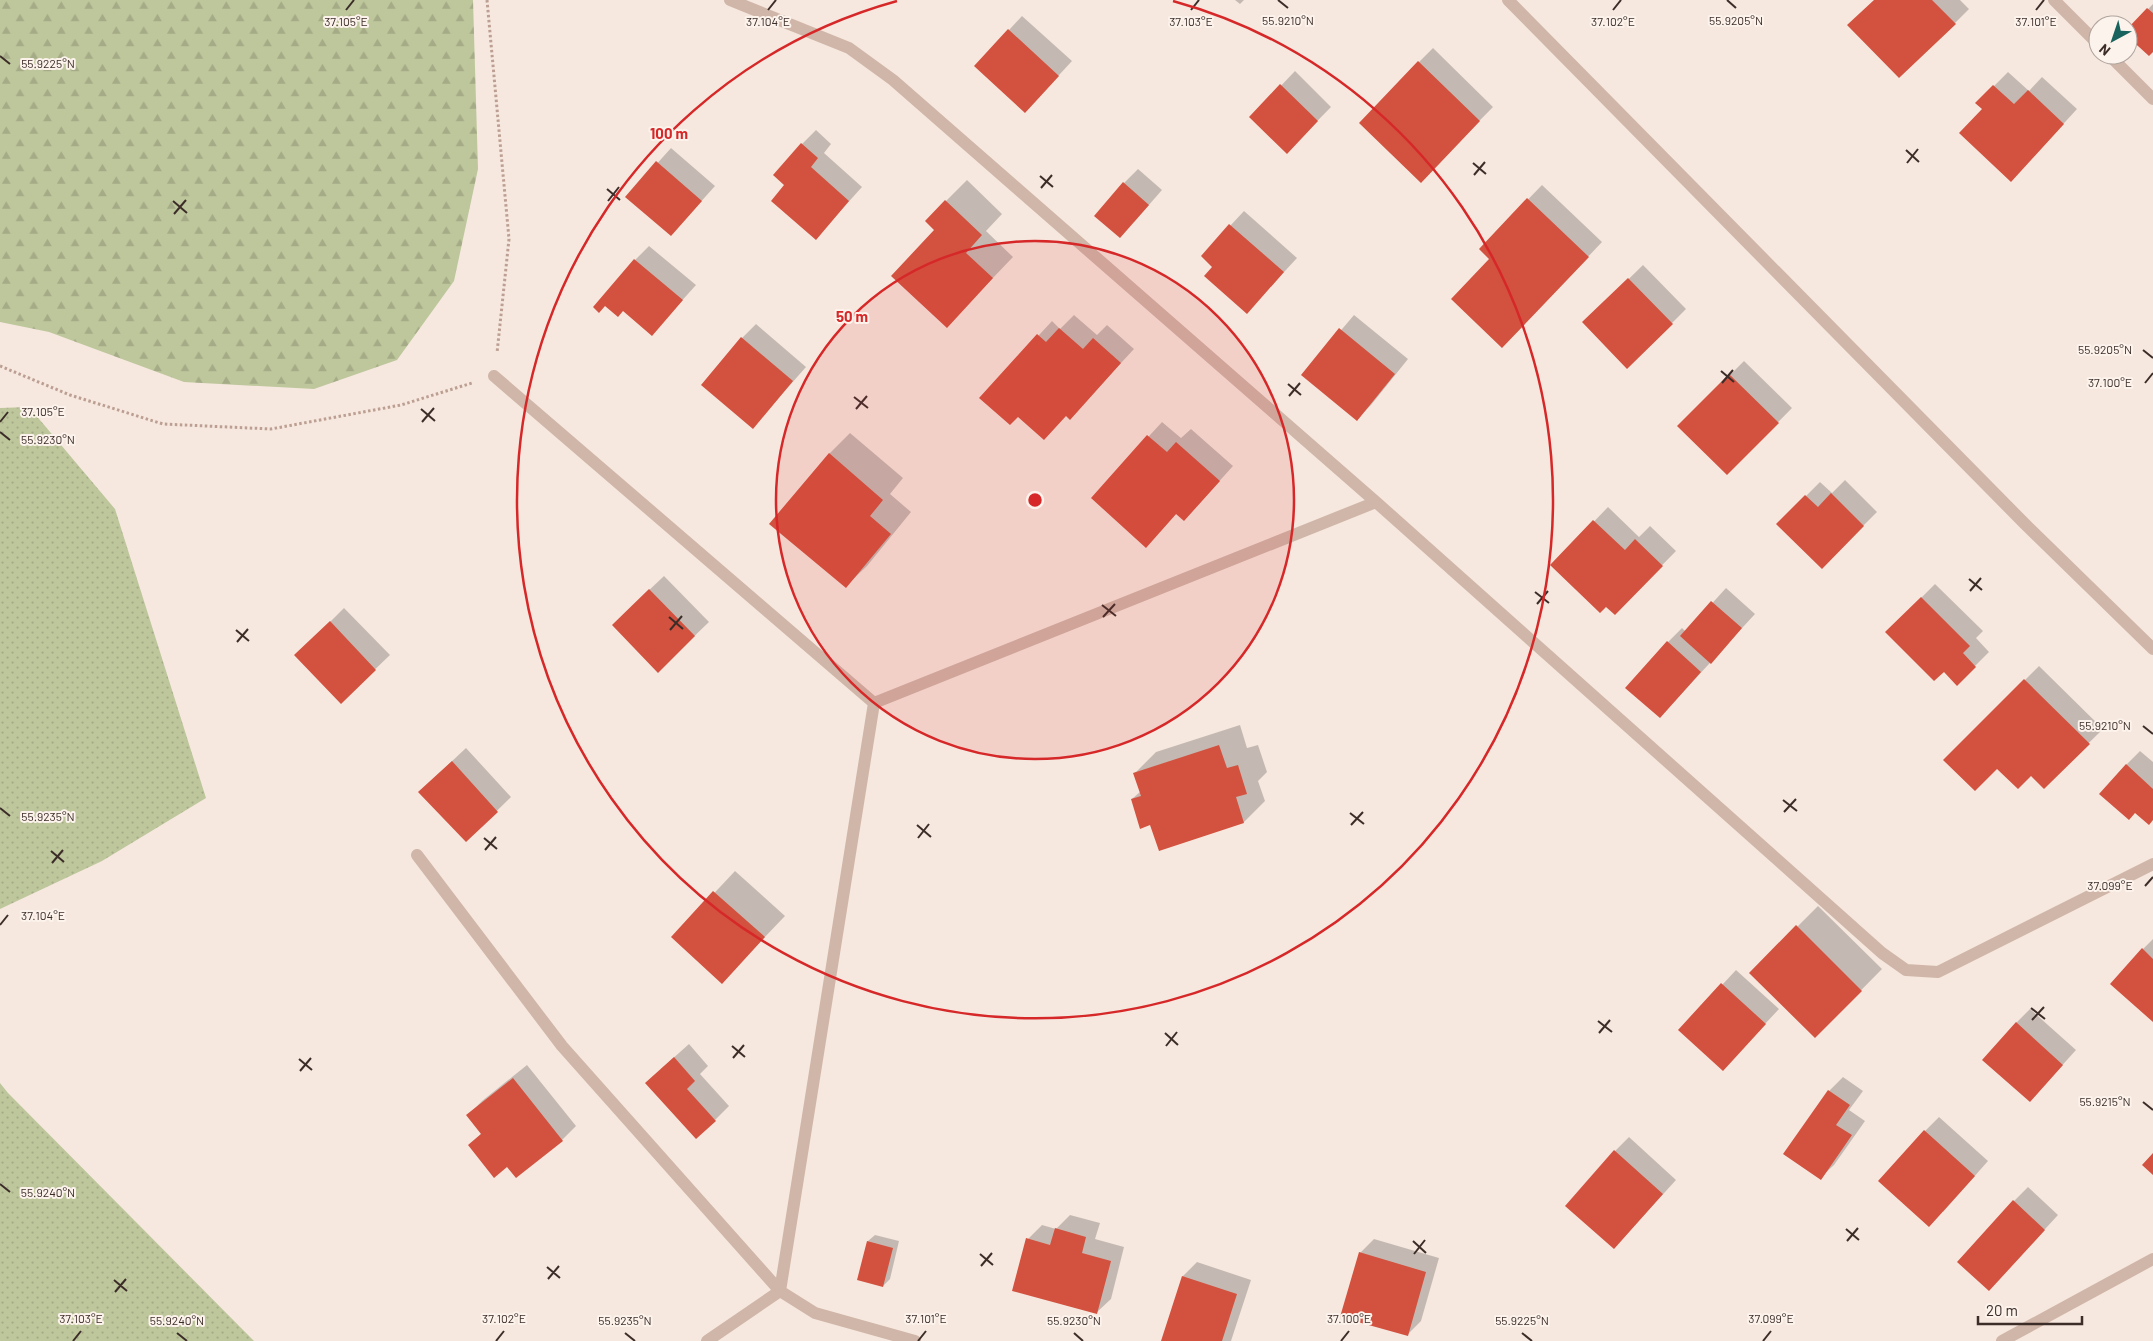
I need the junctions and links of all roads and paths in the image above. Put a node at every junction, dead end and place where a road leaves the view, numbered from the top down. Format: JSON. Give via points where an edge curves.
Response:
{"nodes":[{"id":1,"x":488,"y":0,"type":"edge"},
{"id":2,"x":730,"y":0,"type":"edge"},
{"id":3,"x":1508,"y":0,"type":"edge"},
{"id":4,"x":2054,"y":0,"type":"edge"},
{"id":5,"x":2088,"y":34,"type":"edge"},
{"id":6,"x":2119,"y":65,"type":"edge"},
{"id":7,"x":2153,"y":99,"type":"edge"},
{"id":8,"x":0,"y":366,"type":"edge"},
{"id":9,"x":494,"y":376,"type":"junction"},
{"id":10,"x":1376,"y":502,"type":"junction"},
{"id":11,"x":2153,"y":649,"type":"edge"},
{"id":12,"x":874,"y":703,"type":"junction"},
{"id":13,"x":417,"y":855,"type":"dead end"},
{"id":14,"x":2153,"y":864,"type":"edge"},
{"id":15,"x":2153,"y":1259,"type":"edge"},
{"id":16,"x":780,"y":1291,"type":"junction"},
{"id":17,"x":707,"y":1341,"type":"edge"},
{"id":18,"x":915,"y":1341,"type":"edge"},
{"id":19,"x":2002,"y":1341,"type":"edge"}],
"edges":[{"from":1,"to":9,"type":"path","via":[[509,239]]},
{"from":2,"to":10,"type":"street","via":[[849,48],[893,80]]},
{"from":3,"to":11,"type":"street","via":[[2024,523]]},
{"from":4,"to":5,"type":"street"},
{"from":6,"to":7,"type":"street"},
{"from":8,"to":9,"type":"path","via":[[70,395],[163,424],[271,429],[401,405]]},
{"from":9,"to":12,"type":"street"},
{"from":10,"to":12,"type":"street"},
{"from":10,"to":14,"type":"street","via":[[1882,953],[1906,970],[1938,972]]},
{"from":12,"to":16,"type":"street"},
{"from":13,"to":16,"type":"street","via":[[562,1046]]},
{"from":15,"to":19,"type":"street"},
{"from":16,"to":17,"type":"street"},
{"from":16,"to":18,"type":"street","via":[[815,1314]]}]}
